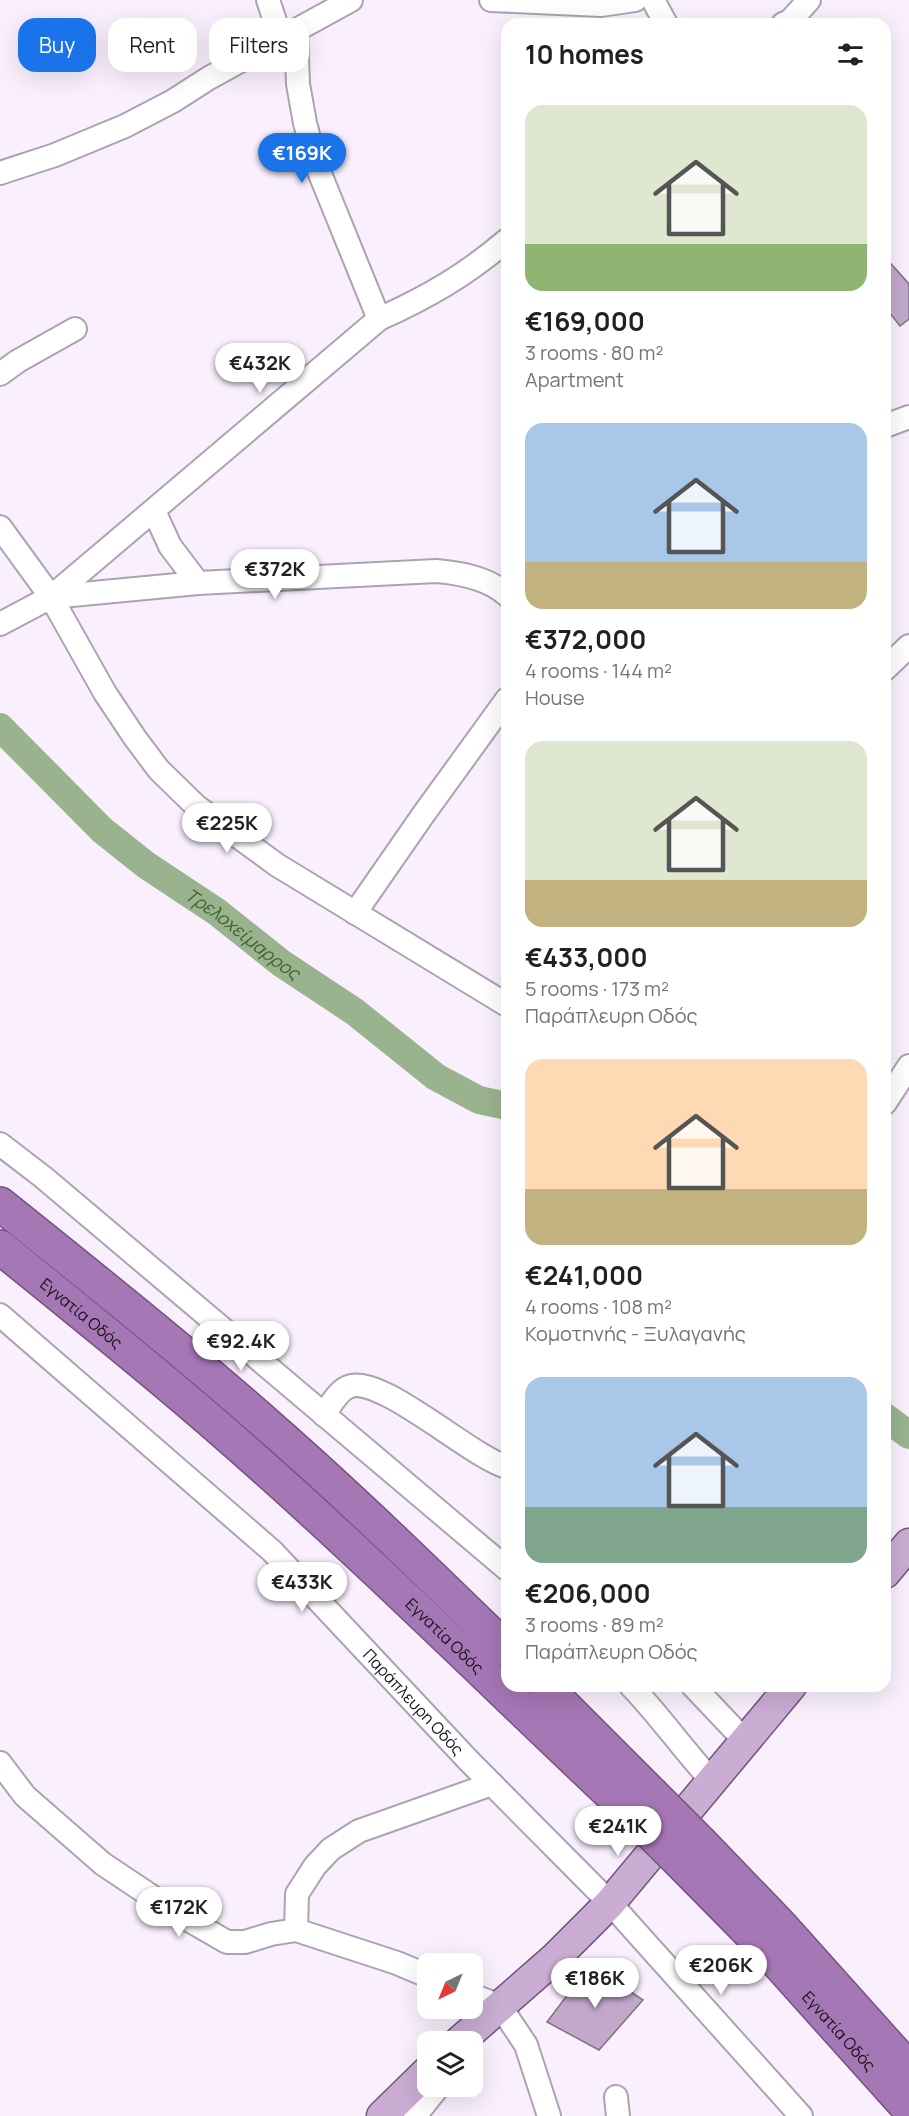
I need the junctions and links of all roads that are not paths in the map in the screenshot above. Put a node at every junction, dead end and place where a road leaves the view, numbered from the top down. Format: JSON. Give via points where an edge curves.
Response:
{"nodes":[{"id":1,"x":267,"y":0,"type":"edge"},
{"id":2,"x":351,"y":0,"type":"edge"},
{"id":3,"x":491,"y":0,"type":"edge"},
{"id":4,"x":635,"y":0,"type":"edge"},
{"id":5,"x":653,"y":0,"type":"edge"},
{"id":6,"x":809,"y":0,"type":"edge"},
{"id":7,"x":278,"y":18,"type":"edge"},
{"id":8,"x":663,"y":18,"type":"edge"},
{"id":9,"x":792,"y":18,"type":"edge"},
{"id":10,"x":309,"y":24,"type":"edge"},
{"id":11,"x":219,"y":72,"type":"edge"},
{"id":12,"x":296,"y":72,"type":"edge"},
{"id":13,"x":0,"y":173,"type":"edge"},
{"id":14,"x":501,"y":245,"type":"edge"},
{"id":15,"x":380,"y":319,"type":"junction"},
{"id":16,"x":75,"y":329,"type":"dead end"},
{"id":17,"x":0,"y":374,"type":"edge"},
{"id":18,"x":154,"y":511,"type":"junction"},
{"id":19,"x":0,"y":527,"type":"edge"},
{"id":20,"x":198,"y":583,"type":"junction"},
{"id":21,"x":501,"y":591,"type":"edge"},
{"id":22,"x":51,"y":597,"type":"junction"},
{"id":23,"x":0,"y":624,"type":"edge"},
{"id":24,"x":909,"y":646,"type":"edge"},
{"id":25,"x":891,"y":663,"type":"edge"},
{"id":26,"x":501,"y":707,"type":"edge"},
{"id":27,"x":355,"y":914,"type":"junction"},
{"id":28,"x":501,"y":1001,"type":"edge"},
{"id":29,"x":909,"y":1066,"type":"edge"},
{"id":30,"x":891,"y":1094,"type":"edge"},
{"id":31,"x":0,"y":1144,"type":"edge"},
{"id":32,"x":0,"y":1204,"type":"edge"},
{"id":33,"x":0,"y":1247,"type":"edge"},
{"id":34,"x":0,"y":1315,"type":"edge"},
{"id":35,"x":324,"y":1415,"type":"junction"},
{"id":36,"x":501,"y":1464,"type":"edge"},
{"id":37,"x":501,"y":1564,"type":"edge"},
{"id":38,"x":501,"y":1644,"type":"edge"},
{"id":39,"x":501,"y":1691,"type":"edge"},
{"id":40,"x":503,"y":1692,"type":"edge"},
{"id":41,"x":549,"y":1692,"type":"edge"},
{"id":42,"x":637,"y":1692,"type":"edge"},
{"id":43,"x":699,"y":1692,"type":"edge"},
{"id":44,"x":786,"y":1692,"type":"edge"},
{"id":45,"x":746,"y":1742,"type":"junction"},
{"id":46,"x":0,"y":1763,"type":"edge"},
{"id":47,"x":713,"y":1782,"type":"junction"},
{"id":48,"x":492,"y":1784,"type":"junction"},
{"id":49,"x":642,"y":1804,"type":"junction"},
{"id":50,"x":693,"y":1855,"type":"junction"},
{"id":51,"x":610,"y":1903,"type":"junction"},
{"id":52,"x":296,"y":1930,"type":"junction"},
{"id":53,"x":417,"y":1971,"type":"edge"},
{"id":54,"x":483,"y":2014,"type":"edge"},
{"id":55,"x":483,"y":2016,"type":"edge"},
{"id":56,"x":479,"y":2019,"type":"edge"},
{"id":57,"x":468,"y":2031,"type":"edge"},
{"id":58,"x":909,"y":2069,"type":"edge"},
{"id":59,"x":417,"y":2082,"type":"edge"},
{"id":60,"x":430,"y":2097,"type":"edge"},
{"id":61,"x":909,"y":2109,"type":"edge"},
{"id":62,"x":382,"y":2116,"type":"edge"},
{"id":63,"x":415,"y":2116,"type":"edge"},
{"id":64,"x":549,"y":2116,"type":"edge"},
{"id":65,"x":801,"y":2116,"type":"edge"}],
"edges":[{"from":1,"to":7,"type":"street"},
{"from":2,"to":10,"type":"street"},
{"from":3,"to":4,"type":"street","via":[[601,5]]},
{"from":5,"to":8,"type":"street"},
{"from":6,"to":9,"type":"street"},
{"from":11,"to":13,"type":"street","via":[[125,126]]},
{"from":12,"to":15,"type":"street","via":[[316,164]]},
{"from":14,"to":15,"type":"street","via":[[463,275]]},
{"from":15,"to":18,"type":"street"},
{"from":16,"to":17,"type":"street"},
{"from":18,"to":20,"type":"street","via":[[170,546]]},
{"from":18,"to":22,"type":"street"},
{"from":19,"to":22,"type":"street"},
{"from":20,"to":21,"type":"street","via":[[436,571],[482,579]]},
{"from":20,"to":22,"type":"street"},
{"from":22,"to":23,"type":"street"},
{"from":22,"to":27,"type":"street","via":[[105,693],[159,770],[196,806],[247,844]]},
{"from":24,"to":25,"type":"street"},
{"from":26,"to":27,"type":"street"},
{"from":27,"to":28,"type":"street"},
{"from":29,"to":30,"type":"street"},
{"from":31,"to":35,"type":"street"},
{"from":32,"to":38,"type":"highway","name":"Εγνατία Οδός","via":[[273,1430],[401,1546]]},
{"from":33,"to":39,"type":"highway","name":"Εγνατία Οδός","via":[[250,1455],[377,1570]]},
{"from":34,"to":48,"type":"street","name":"Παράπλευρη Οδός","via":[[272,1551]]},
{"from":35,"to":36,"type":"street","via":[[349,1386],[372,1388]]},
{"from":35,"to":37,"type":"street"},
{"from":40,"to":49,"type":"highway","name":"Εγνατία Οδός"},
{"from":41,"to":49,"type":"highway","name":"Εγνατία Οδός"},
{"from":42,"to":47,"type":"street"},
{"from":43,"to":45,"type":"street"},
{"from":44,"to":45,"type":"main road"},
{"from":45,"to":47,"type":"main road"},
{"from":46,"to":52,"type":"street","via":[[25,1796],[103,1864],[205,1930],[227,1942],[245,1942]]},
{"from":47,"to":51,"type":"main road"},
{"from":48,"to":51,"type":"street","name":"Παράπλευρη Οδός"},
{"from":48,"to":52,"type":"street","via":[[359,1831],[331,1849],[297,1894]]},
{"from":49,"to":50,"type":"highway","name":"Εγνατία Οδός","bridge":true},
{"from":50,"to":58,"type":"highway","name":"Εγνατία Οδός","via":[[781,1926]]},
{"from":50,"to":61,"type":"highway","name":"Εγνατία Οδός","via":[[769,1953]]},
{"from":51,"to":54,"type":"main road","via":[[555,1958]]},
{"from":51,"to":65,"type":"street","name":"Παράπλευρη Οδός"},
{"from":52,"to":53,"type":"street"},
{"from":55,"to":64,"type":"street","via":[[526,2045]]},
{"from":56,"to":57,"type":"main road"},
{"from":59,"to":62,"type":"main road"},
{"from":60,"to":63,"type":"street"}]}
